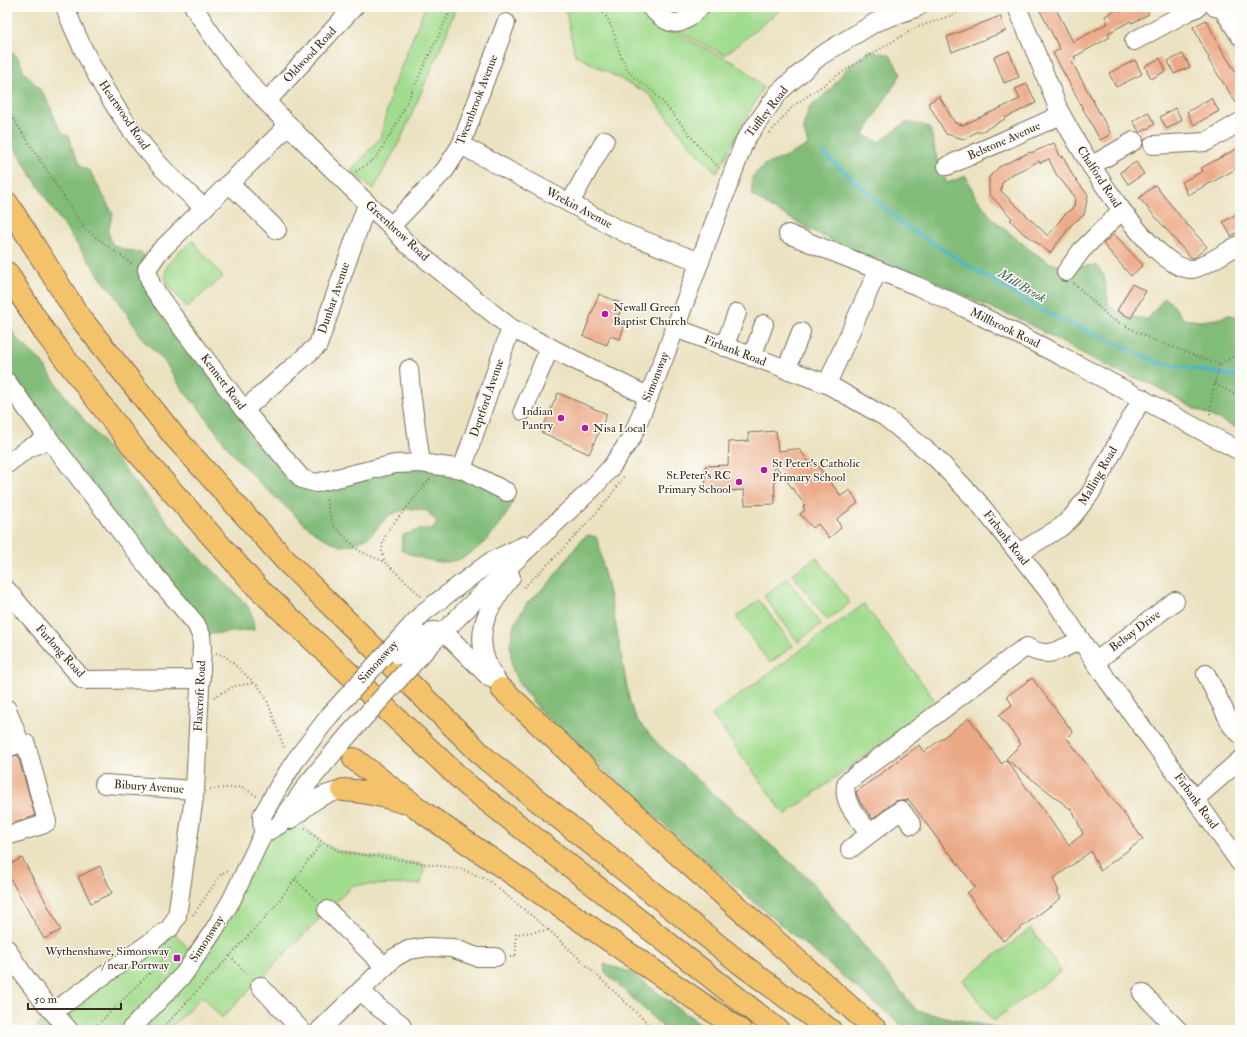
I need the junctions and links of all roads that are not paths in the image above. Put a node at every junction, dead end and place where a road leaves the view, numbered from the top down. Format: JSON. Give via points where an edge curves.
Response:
{"nodes":[{"id":1,"x":65,"y":7,"type":"edge"},
{"id":2,"x":194,"y":7,"type":"edge"},
{"id":3,"x":354,"y":7,"type":"edge"},
{"id":4,"x":650,"y":7,"type":"edge"},
{"id":5,"x":700,"y":7,"type":"edge"},
{"id":6,"x":918,"y":7,"type":"edge"},
{"id":7,"x":1017,"y":7,"type":"edge"},
{"id":8,"x":1198,"y":7,"type":"edge"},
{"id":9,"x":1215,"y":7,"type":"edge"},
{"id":10,"x":873,"y":14,"type":"edge"},
{"id":11,"x":506,"y":23,"type":"dead end"},
{"id":12,"x":1240,"y":36,"type":"edge"},
{"id":13,"x":1134,"y":41,"type":"dead end"},
{"id":14,"x":266,"y":102,"type":"junction"},
{"id":15,"x":1062,"y":115,"type":"junction"},
{"id":16,"x":1240,"y":122,"type":"edge"},
{"id":17,"x":289,"y":125,"type":"junction"},
{"id":18,"x":605,"y":140,"type":"dead end"},
{"id":19,"x":1134,"y":141,"type":"dead end"},
{"id":20,"x":461,"y":145,"type":"junction"},
{"id":21,"x":1153,"y":146,"type":"dead end"},
{"id":22,"x":947,"y":166,"type":"dead end"},
{"id":23,"x":1091,"y":166,"type":"junction"},
{"id":24,"x":229,"y":184,"type":"junction"},
{"id":25,"x":7,"y":203,"type":"edge"},
{"id":26,"x":570,"y":203,"type":"junction"},
{"id":27,"x":367,"y":204,"type":"junction"},
{"id":28,"x":204,"y":208,"type":"junction"},
{"id":29,"x":1121,"y":211,"type":"junction"},
{"id":30,"x":391,"y":226,"type":"junction"},
{"id":31,"x":278,"y":230,"type":"dead end"},
{"id":32,"x":788,"y":234,"type":"dead end"},
{"id":33,"x":1240,"y":244,"type":"edge"},
{"id":34,"x":700,"y":262,"type":"junction"},
{"id":35,"x":878,"y":270,"type":"junction"},
{"id":36,"x":1066,"y":272,"type":"road end"},
{"id":37,"x":7,"y":273,"type":"edge"},
{"id":38,"x":737,"y":313,"type":"dead end"},
{"id":39,"x":764,"y":324,"type":"dead end"},
{"id":40,"x":511,"y":328,"type":"junction"},
{"id":41,"x":675,"y":328,"type":"junction"},
{"id":42,"x":801,"y":332,"type":"dead end"},
{"id":43,"x":550,"y":347,"type":"junction"},
{"id":44,"x":724,"y":347,"type":"junction"},
{"id":45,"x":752,"y":357,"type":"junction"},
{"id":46,"x":409,"y":369,"type":"dead end"},
{"id":47,"x":786,"y":370,"type":"junction"},
{"id":48,"x":7,"y":382,"type":"edge"},
{"id":49,"x":827,"y":384,"type":"junction"},
{"id":50,"x":648,"y":397,"type":"junction"},
{"id":51,"x":1142,"y":398,"type":"junction"},
{"id":52,"x":244,"y":410,"type":"junction"},
{"id":53,"x":523,"y":411,"type":"dead end"},
{"id":54,"x":49,"y":439,"type":"junction"},
{"id":55,"x":1240,"y":451,"type":"edge"},
{"id":56,"x":421,"y":463,"type":"junction"},
{"id":57,"x":7,"y":464,"type":"edge"},
{"id":58,"x":462,"y":469,"type":"junction"},
{"id":59,"x":507,"y":492,"type":"dead end"},
{"id":60,"x":544,"y":535,"type":"junction"},
{"id":61,"x":1018,"y":553,"type":"junction"},
{"id":62,"x":7,"y":590,"type":"edge"},
{"id":63,"x":1175,"y":601,"type":"dead end"},
{"id":64,"x":427,"y":634,"type":"junction"},
{"id":65,"x":1081,"y":640,"type":"junction"},
{"id":66,"x":1095,"y":662,"type":"junction"},
{"id":67,"x":1206,"y":674,"type":"dead end"},
{"id":68,"x":201,"y":679,"type":"junction"},
{"id":69,"x":502,"y":689,"type":"junction"},
{"id":70,"x":7,"y":709,"type":"edge"},
{"id":71,"x":325,"y":722,"type":"junction"},
{"id":72,"x":1240,"y":734,"type":"edge"},
{"id":73,"x":14,"y":745,"type":"edge"},
{"id":74,"x":348,"y":746,"type":"junction"},
{"id":75,"x":1240,"y":760,"type":"edge"},
{"id":76,"x":104,"y":784,"type":"dead end"},
{"id":77,"x":195,"y":790,"type":"junction"},
{"id":78,"x":343,"y":790,"type":"joint"},
{"id":79,"x":1195,"y":799,"type":"junction"},
{"id":80,"x":424,"y":813,"type":"junction"},
{"id":81,"x":279,"y":825,"type":"junction"},
{"id":82,"x":912,"y":825,"type":"dead end"},
{"id":83,"x":870,"y":833,"type":"junction"},
{"id":84,"x":263,"y":834,"type":"junction"},
{"id":85,"x":7,"y":836,"type":"edge"},
{"id":86,"x":850,"y":849,"type":"dead end"},
{"id":87,"x":1240,"y":863,"type":"edge"},
{"id":88,"x":327,"y":910,"type":"road end"},
{"id":89,"x":7,"y":949,"type":"edge"},
{"id":90,"x":496,"y":957,"type":"road end"},
{"id":91,"x":385,"y":967,"type":"junction"},
{"id":92,"x":260,"y":986,"type":"road end"},
{"id":93,"x":361,"y":991,"type":"junction"},
{"id":94,"x":1142,"y":993,"type":"dead end"},
{"id":95,"x":53,"y":1012,"type":"junction"},
{"id":96,"x":69,"y":1030,"type":"edge"},
{"id":97,"x":130,"y":1030,"type":"edge"},
{"id":98,"x":300,"y":1030,"type":"edge"},
{"id":99,"x":320,"y":1030,"type":"edge"},
{"id":100,"x":403,"y":1030,"type":"edge"},
{"id":101,"x":740,"y":1030,"type":"edge"},
{"id":102,"x":778,"y":1030,"type":"edge"},
{"id":103,"x":830,"y":1030,"type":"edge"},
{"id":104,"x":876,"y":1030,"type":"edge"},
{"id":105,"x":1178,"y":1030,"type":"edge"}],
"edges":[{"from":1,"to":28,"type":"street","name":"Heartwood Road","via":[[94,71],[128,125],[156,162]]},
{"from":2,"to":14,"type":"street","name":"Greenbrow Road","via":[[235,67]]},
{"from":3,"to":14,"type":"street","name":"Oldwood Road"},
{"from":4,"to":5,"type":"street","via":[[668,22],[676,23],[682,22]]},
{"from":6,"to":10,"type":"street","name":"Tuffley Road"},
{"from":7,"to":15,"type":"street","name":"Chalford Road"},
{"from":8,"to":13,"type":"street"},
{"from":9,"to":12,"type":"street","via":[[1222,8]]},
{"from":10,"to":34,"type":"street","name":"Tuffley Road","via":[[779,92],[745,140]]},
{"from":11,"to":20,"type":"street","name":"Tweenbrook Avenue"},
{"from":14,"to":17,"type":"street","name":"Greenbrow Road"},
{"from":15,"to":22,"type":"street","name":"Belstone Avenue"},
{"from":15,"to":23,"type":"street","name":"Chalford Road"},
{"from":16,"to":21,"type":"street","via":[[1206,142]]},
{"from":17,"to":24,"type":"street"},
{"from":17,"to":27,"type":"street","name":"Greenbrow Road"},
{"from":18,"to":26,"type":"street"},
{"from":19,"to":23,"type":"street"},
{"from":20,"to":26,"type":"street","name":"Wrekin Avenue"},
{"from":20,"to":30,"type":"street","name":"Tweenbrook Avenue","via":[[445,170]]},
{"from":23,"to":29,"type":"street","name":"Chalford Road"},
{"from":24,"to":28,"type":"street"},
{"from":24,"to":31,"type":"street"},
{"from":25,"to":103,"type":"highway","via":[[78,315],[174,436],[292,566],[486,759],[740,963]]},
{"from":26,"to":34,"type":"street","name":"Wrekin Avenue","via":[[627,234]]},
{"from":27,"to":30,"type":"street","name":"Greenbrow Road"},
{"from":27,"to":52,"type":"street","name":"Dunbar Avenue","via":[[318,345]]},
{"from":28,"to":52,"type":"street","name":"Kennett Road","via":[[158,253],[147,269],[151,285]]},
{"from":29,"to":33,"type":"street","name":"Chalford Road","via":[[1142,236],[1177,266],[1193,269]]},
{"from":29,"to":36,"type":"street","via":[[1080,251]]},
{"from":30,"to":40,"type":"street","name":"Greenbrow Road","via":[[407,244]]},
{"from":32,"to":35,"type":"street","name":"Millbrook Road"},
{"from":34,"to":41,"type":"street","name":"Tuffley Road"},
{"from":35,"to":49,"type":"street"},
{"from":35,"to":51,"type":"street","name":"Millbrook Road","via":[[979,315]]},
{"from":37,"to":102,"type":"highway","via":[[43,330],[138,453],[257,588],[466,784]]},
{"from":38,"to":44,"type":"street"},
{"from":39,"to":45,"type":"street"},
{"from":40,"to":43,"type":"street","name":"Greenbrow Road"},
{"from":40,"to":58,"type":"street","name":"Deptford Avenue"},
{"from":41,"to":44,"type":"street","name":"Firbank Road"},
{"from":41,"to":50,"type":"street","name":"Simonsway"},
{"from":42,"to":47,"type":"street"},
{"from":43,"to":50,"type":"street","name":"Greenbrow Road"},
{"from":43,"to":53,"type":"street"},
{"from":44,"to":45,"type":"street","name":"Firbank Road"},
{"from":45,"to":47,"type":"street","name":"Firbank Road"},
{"from":46,"to":56,"type":"street"},
{"from":47,"to":49,"type":"street","name":"Firbank Road"},
{"from":48,"to":54,"type":"street","name":"Flaxcroft Road"},
{"from":49,"to":61,"type":"street","name":"Firbank Road","via":[[885,417],[935,457],[978,502]]},
{"from":50,"to":60,"type":"street","name":"Simonsway","via":[[632,436],[612,466]]},
{"from":51,"to":55,"type":"street","name":"Millbrook Road"},
{"from":51,"to":61,"type":"street","name":"Malling Road","via":[[1090,494],[1080,507],[1061,527]]},
{"from":52,"to":56,"type":"street","name":"Kennett Road","via":[[302,479],[316,483],[395,464]]},
{"from":54,"to":57,"type":"street","via":[[27,449]]},
{"from":54,"to":68,"type":"street","name":"Flaxcroft Road","via":[[147,566],[196,624],[201,635]]},
{"from":56,"to":58,"type":"street","name":"Kennett Road"},
{"from":58,"to":59,"type":"street","name":"Kennett Road"},
{"from":60,"to":64,"type":"street","name":"Simonsway"},
{"from":60,"to":64,"type":"street","name":"Simonsway","via":[[490,562],[424,612]]},
{"from":60,"to":69,"type":"street","via":[[490,606],[485,618],[484,652]]},
{"from":61,"to":65,"type":"street","name":"Firbank Road","via":[[1049,592]]},
{"from":62,"to":68,"type":"street","name":"Furlong Road","via":[[83,680]]},
{"from":63,"to":66,"type":"street","name":"Belsay Drive"},
{"from":64,"to":69,"type":"street"},
{"from":64,"to":71,"type":"street","name":"Simonsway","bridge":true,"via":[[375,666]]},
{"from":64,"to":74,"type":"street","name":"Simonsway","bridge":true},
{"from":65,"to":66,"type":"street","name":"Firbank Road"},
{"from":65,"to":83,"type":"street","via":[[1049,654],[1036,652],[1028,647],[847,782],[848,802]]},
{"from":66,"to":79,"type":"street","name":"Firbank Road"},
{"from":67,"to":72,"type":"street","via":[[1232,726]]},
{"from":68,"to":77,"type":"street","name":"Flaxcroft Road"},
{"from":69,"to":104,"type":"highway","via":[[664,842]]},
{"from":70,"to":73,"type":"street"},
{"from":71,"to":74,"type":"street"},
{"from":71,"to":84,"type":"street","name":"Simonsway","via":[[295,761],[262,816]]},
{"from":73,"to":85,"type":"street","via":[[26,744],[47,822]]},
{"from":74,"to":80,"type":"highway"},
{"from":74,"to":81,"type":"street","name":"Simonsway","via":[[310,782]]},
{"from":75,"to":79,"type":"street"},
{"from":76,"to":77,"type":"street","name":"Bibury Avenue"},
{"from":77,"to":95,"type":"street","name":"Flaxcroft Road","via":[[177,916],[170,928]]},
{"from":78,"to":80,"type":"highway","via":[[379,794]]},
{"from":78,"to":81,"type":"street","via":[[332,792],[314,801],[294,818]]},
{"from":79,"to":87,"type":"street","name":"Firbank Road"},
{"from":80,"to":101,"type":"highway"},
{"from":81,"to":84,"type":"street","name":"Simonsway"},
{"from":82,"to":83,"type":"street","via":[[901,810]]},
{"from":83,"to":86,"type":"street"},
{"from":84,"to":97,"type":"street","name":"Simonsway","via":[[214,930],[184,974]]},
{"from":88,"to":91,"type":"street"},
{"from":89,"to":95,"type":"street","via":[[19,970]]},
{"from":90,"to":91,"type":"street","via":[[477,957],[452,948],[428,947],[408,950]]},
{"from":91,"to":93,"type":"street"},
{"from":92,"to":98,"type":"street"},
{"from":93,"to":99,"type":"street"},
{"from":93,"to":100,"type":"street","via":[[401,1024]]},
{"from":94,"to":105,"type":"street"},
{"from":95,"to":96,"type":"street"}]}
